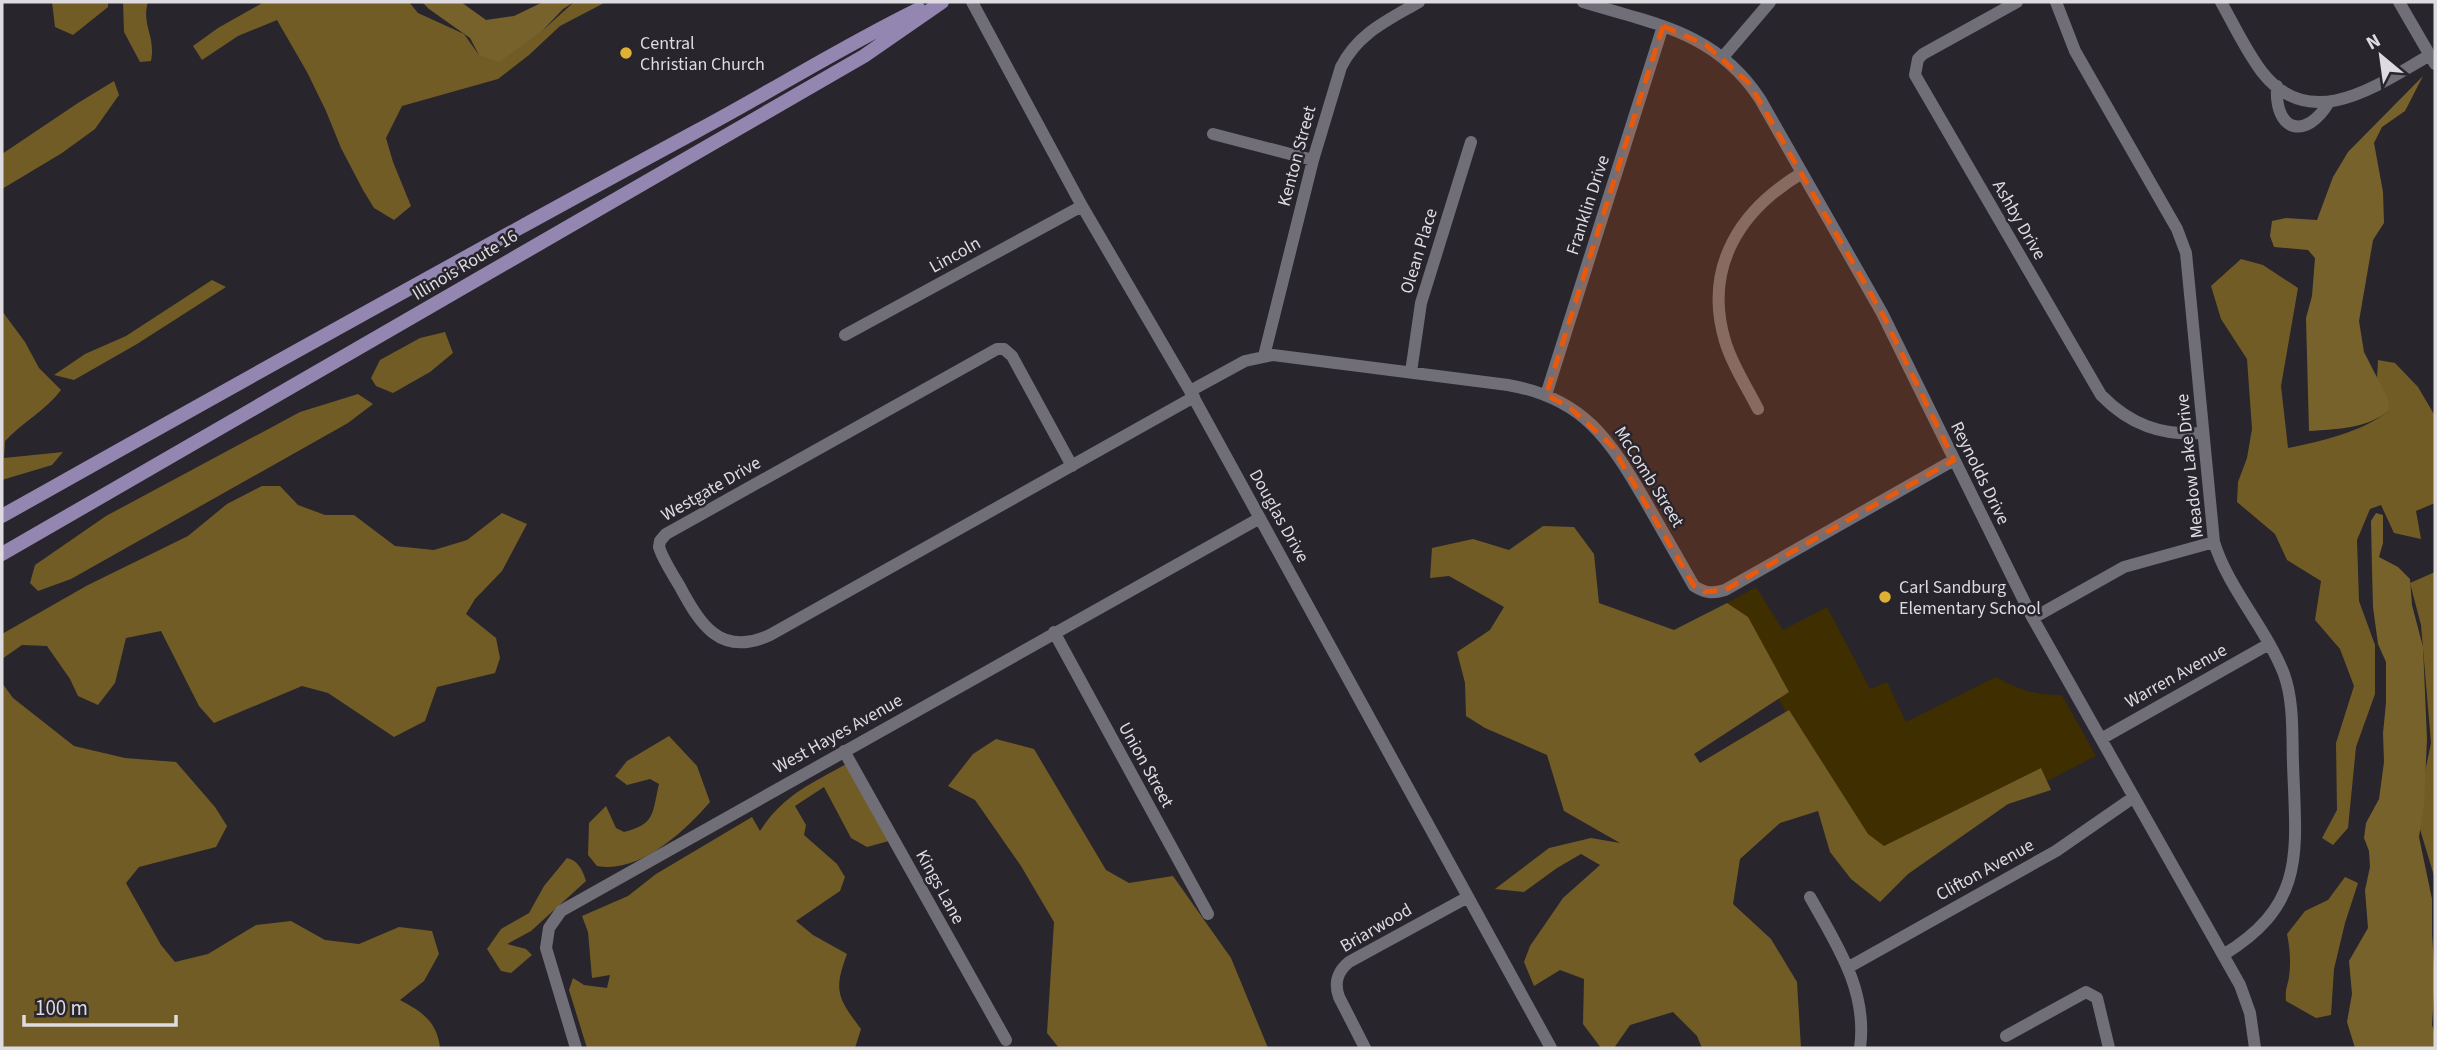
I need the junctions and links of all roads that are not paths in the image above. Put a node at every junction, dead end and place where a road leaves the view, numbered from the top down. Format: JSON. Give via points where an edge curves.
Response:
{"nodes":[{"id":1,"x":933,"y":2,"type":"edge"},
{"id":2,"x":942,"y":2,"type":"edge"},
{"id":3,"x":972,"y":2,"type":"edge"},
{"id":4,"x":1419,"y":2,"type":"edge"},
{"id":5,"x":1583,"y":2,"type":"edge"},
{"id":6,"x":1770,"y":2,"type":"edge"},
{"id":7,"x":2017,"y":2,"type":"edge"},
{"id":8,"x":2056,"y":2,"type":"edge"},
{"id":9,"x":2221,"y":2,"type":"edge"},
{"id":10,"x":2399,"y":2,"type":"edge"},
{"id":11,"x":1663,"y":26,"type":"junction"},
{"id":12,"x":1723,"y":57,"type":"junction"},
{"id":13,"x":2433,"y":60,"type":"edge"},
{"id":14,"x":2277,"y":86,"type":"junction"},
{"id":15,"x":2329,"y":102,"type":"junction"},
{"id":16,"x":1213,"y":134,"type":"dead end"},
{"id":17,"x":1471,"y":142,"type":"dead end"},
{"id":18,"x":1313,"y":160,"type":"junction"},
{"id":19,"x":1802,"y":173,"type":"junction"},
{"id":20,"x":1082,"y":206,"type":"junction"},
{"id":21,"x":845,"y":335,"type":"dead end"},
{"id":22,"x":1264,"y":356,"type":"junction"},
{"id":23,"x":1410,"y":372,"type":"junction"},
{"id":24,"x":1192,"y":394,"type":"junction"},
{"id":25,"x":1546,"y":395,"type":"junction"},
{"id":26,"x":1758,"y":410,"type":"dead end"},
{"id":27,"x":2203,"y":433,"type":"junction"},
{"id":28,"x":1954,"y":460,"type":"junction"},
{"id":29,"x":1072,"y":466,"type":"junction"},
{"id":30,"x":2,"y":516,"type":"edge"},
{"id":31,"x":1260,"y":517,"type":"junction"},
{"id":32,"x":2214,"y":542,"type":"junction"},
{"id":33,"x":2,"y":554,"type":"edge"},
{"id":34,"x":2033,"y":618,"type":"junction"},
{"id":35,"x":1054,"y":632,"type":"junction"},
{"id":36,"x":2269,"y":644,"type":"junction"},
{"id":37,"x":2101,"y":738,"type":"junction"},
{"id":38,"x":844,"y":751,"type":"junction"},
{"id":39,"x":2134,"y":797,"type":"junction"},
{"id":40,"x":1468,"y":897,"type":"junction"},
{"id":41,"x":1810,"y":897,"type":"dead end"},
{"id":42,"x":1208,"y":914,"type":"dead end"},
{"id":43,"x":2223,"y":955,"type":"junction"},
{"id":44,"x":1849,"y":967,"type":"junction"},
{"id":45,"x":2006,"y":1036,"type":"dead end"},
{"id":46,"x":1006,"y":1040,"type":"dead end"},
{"id":47,"x":576,"y":1048,"type":"edge"},
{"id":48,"x":1365,"y":1048,"type":"edge"},
{"id":49,"x":1551,"y":1048,"type":"edge"},
{"id":50,"x":1860,"y":1048,"type":"edge"},
{"id":51,"x":2109,"y":1048,"type":"edge"},
{"id":52,"x":2255,"y":1048,"type":"edge"}],
"edges":[{"from":1,"to":30,"type":"main road","name":"Illinois Route 16","via":[[855,40]]},
{"from":2,"to":33,"type":"main road","name":"Illinois Route 16","via":[[864,56]]},
{"from":3,"to":20,"type":"street","name":"Douglas Drive"},
{"from":4,"to":18,"type":"street","name":"Kenton Street","via":[[1365,34],[1347,54]]},
{"from":5,"to":11,"type":"street","name":"Reynolds Drive"},
{"from":6,"to":12,"type":"street"},
{"from":7,"to":27,"type":"street","name":"Ashby Drive","via":[[1923,54],[1916,75],[2101,395],[2140,425],[2173,434]]},
{"from":8,"to":27,"type":"street","name":"Meadow Lake Drive","via":[[2075,51],[2183,245],[2189,268]]},
{"from":9,"to":14,"type":"street","via":[[2259,67]]},
{"from":10,"to":13,"type":"street"},
{"from":11,"to":12,"type":"street","name":"Reynolds Drive"},
{"from":11,"to":25,"type":"street","name":"Franklin Drive"},
{"from":12,"to":19,"type":"street","name":"Reynolds Drive","via":[[1749,83]]},
{"from":13,"to":15,"type":"street","via":[[2358,96]]},
{"from":14,"to":15,"type":"street","via":[[2301,99]]},
{"from":14,"to":15,"type":"street","via":[[2277,109],[2294,126],[2313,123]]},
{"from":16,"to":18,"type":"street"},
{"from":17,"to":23,"type":"street","name":"Olean Place","via":[[1424,292]]},
{"from":18,"to":22,"type":"street","name":"Kenton Street"},
{"from":19,"to":26,"type":"street","via":[[1773,191],[1748,216],[1730,247],[1720,281],[1725,341]]},
{"from":19,"to":28,"type":"street","name":"Reynolds Drive","via":[[1882,313]]},
{"from":20,"to":21,"type":"street","name":"Lincoln"},
{"from":20,"to":24,"type":"street","name":"Douglas Drive"},
{"from":22,"to":23,"type":"street","name":"McComb Street"},
{"from":22,"to":24,"type":"street","name":"McComb Street","via":[[1239,364]]},
{"from":23,"to":25,"type":"street","name":"McComb Street","via":[[1508,385]]},
{"from":24,"to":29,"type":"street","name":"Westgate Drive"},
{"from":24,"to":31,"type":"street","name":"Douglas Drive"},
{"from":25,"to":28,"type":"street","name":"McComb Street","via":[[1585,418],[1611,445],[1694,586],[1704,592],[1724,590]]},
{"from":27,"to":32,"type":"street","name":"Meadow Lake Drive"},
{"from":28,"to":34,"type":"street","name":"Reynolds Drive"},
{"from":29,"to":29,"type":"street","name":"Westgate Drive","via":[[755,641],[732,641],[701,624],[659,547],[666,534],[997,349],[1012,356]]},
{"from":31,"to":35,"type":"street","name":"West Hayes Avenue"},
{"from":31,"to":40,"type":"street","name":"Douglas Drive"},
{"from":32,"to":34,"type":"street","via":[[2123,566]]},
{"from":32,"to":36,"type":"street","name":"Meadow Lake Drive"},
{"from":34,"to":37,"type":"street","name":"Reynolds Drive"},
{"from":35,"to":38,"type":"street","name":"West Hayes Avenue"},
{"from":35,"to":42,"type":"street","name":"Union Street"},
{"from":36,"to":37,"type":"street","name":"Warren Avenue"},
{"from":36,"to":43,"type":"street","name":"Meadow Lake Drive","via":[[2289,694],[2294,862],[2276,909],[2252,936]]},
{"from":37,"to":39,"type":"street","name":"Reynolds Drive"},
{"from":38,"to":46,"type":"street","name":"Kings Lane"},
{"from":38,"to":47,"type":"street","name":"West Hayes Avenue","via":[[554,918],[546,948]]},
{"from":39,"to":43,"type":"street","name":"Reynolds Drive"},
{"from":39,"to":44,"type":"street","name":"Clifton Avenue","via":[[2056,850]]},
{"from":40,"to":48,"type":"street","name":"Briarwood","via":[[1349,962],[1339,974],[1336,989]]},
{"from":40,"to":49,"type":"street","name":"Douglas Drive"},
{"from":41,"to":44,"type":"street"},
{"from":43,"to":52,"type":"street","name":"Reynolds Drive","via":[[2246,998]]},
{"from":44,"to":50,"type":"street","via":[[1861,1010]]},
{"from":45,"to":51,"type":"street","via":[[2086,992],[2097,998]]}]}
